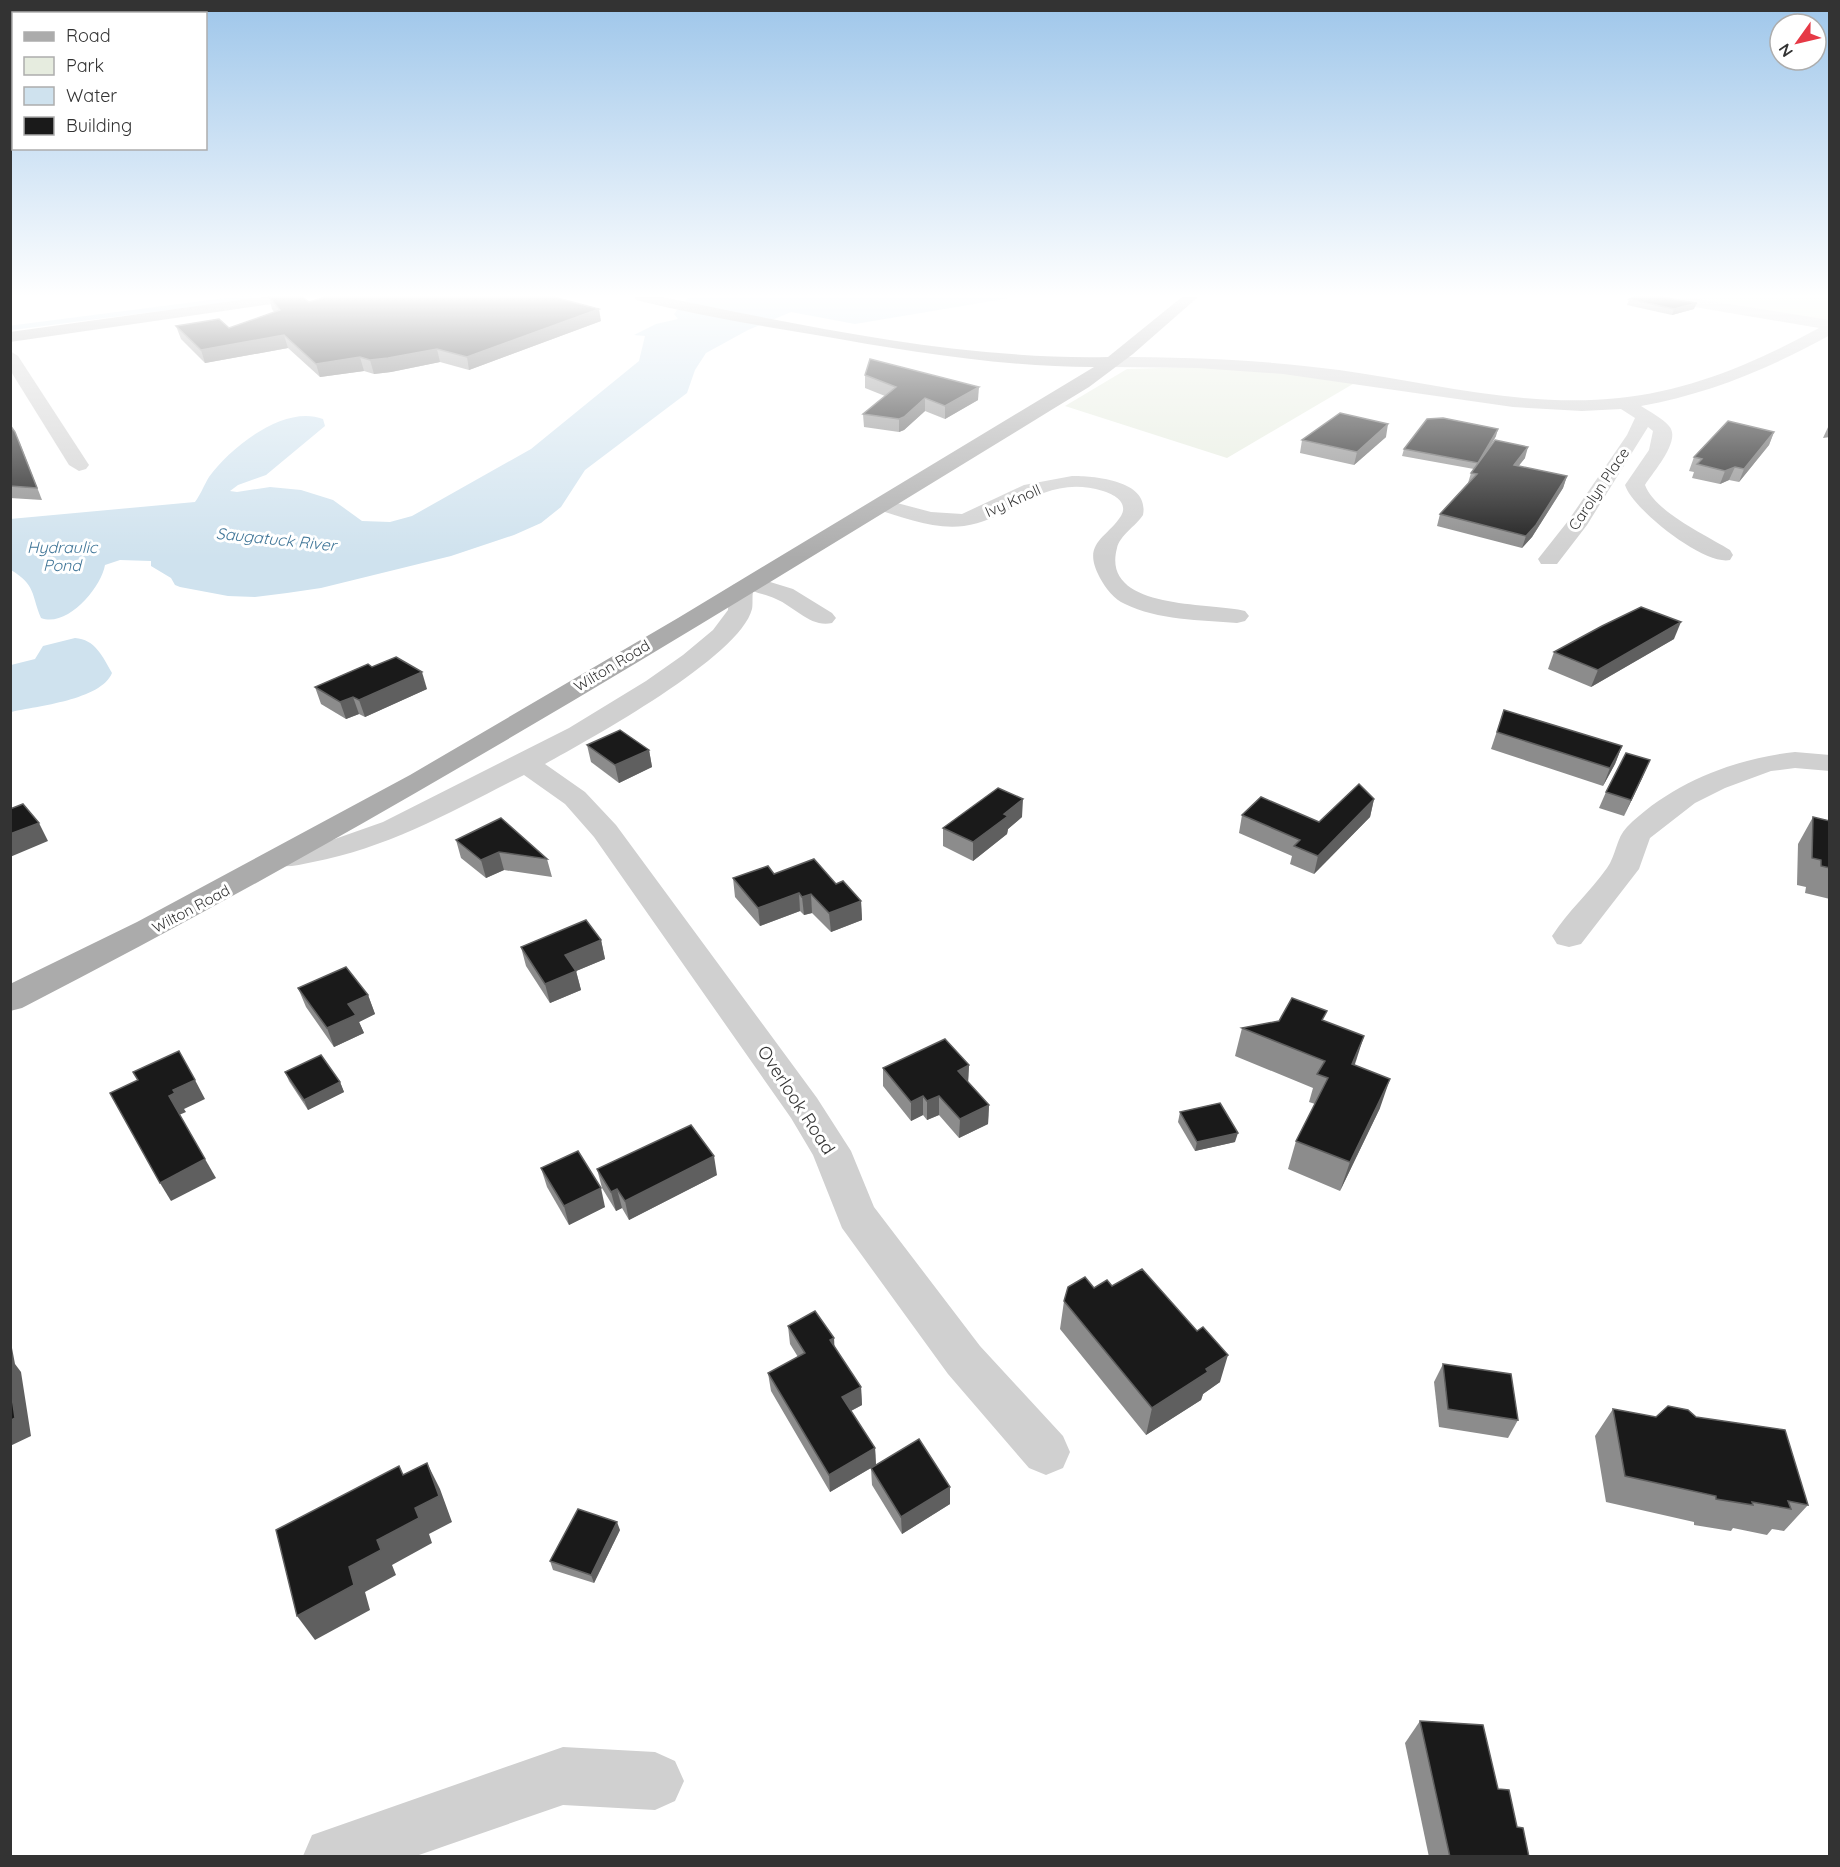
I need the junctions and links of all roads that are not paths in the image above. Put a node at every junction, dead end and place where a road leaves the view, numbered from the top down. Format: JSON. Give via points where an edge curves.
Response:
{"nodes":[{"id":1,"x":28,"y":384,"type":"edge"},
{"id":2,"x":1077,"y":384,"type":"edge"},
{"id":3,"x":1395,"y":384,"type":"edge"},
{"id":4,"x":1698,"y":384,"type":"edge"},
{"id":5,"x":1625,"y":403,"type":"junction"},
{"id":6,"x":1645,"y":419,"type":"junction"},
{"id":7,"x":79,"y":465,"type":"dead end"},
{"id":8,"x":882,"y":505,"type":"junction"},
{"id":9,"x":1722,"y":555,"type":"dead end"},
{"id":10,"x":1549,"y":558,"type":"dead end"},
{"id":11,"x":746,"y":586,"type":"junction"},
{"id":12,"x":1238,"y":616,"type":"dead end"},
{"id":13,"x":824,"y":618,"type":"dead end"},
{"id":14,"x":1830,"y":763,"type":"edge"},
{"id":15,"x":525,"y":764,"type":"junction"},
{"id":16,"x":284,"y":858,"type":"junction"},
{"id":17,"x":1569,"y":936,"type":"dead end"},
{"id":18,"x":10,"y":999,"type":"edge"},
{"id":19,"x":1046,"y":1452,"type":"dead end"},
{"id":20,"x":655,"y":1781,"type":"dead end"},
{"id":21,"x":333,"y":1857,"type":"edge"}],
"edges":[{"from":1,"to":7,"type":"street"},
{"from":2,"to":8,"type":"main road","name":"Wilton Road"},
{"from":3,"to":5,"type":"street","via":[[1525,401]]},
{"from":4,"to":5,"type":"street"},
{"from":5,"to":6,"type":"street"},
{"from":6,"to":9,"type":"street","via":[[1662,429],[1664,439],[1635,484],[1636,493],[1649,507]]},
{"from":6,"to":10,"type":"street","name":"Carolyn Place","via":[[1576,525]]},
{"from":8,"to":11,"type":"main road","name":"Wilton Road"},
{"from":8,"to":12,"type":"street","name":"Ivy Knoll","via":[[938,519],[961,520],[1042,487],[1084,484],[1113,488],[1131,499],[1134,507],[1109,541],[1106,552],[1111,581],[1132,600]]},
{"from":11,"to":13,"type":"street","via":[[785,594]]},
{"from":11,"to":15,"type":"street","via":[[742,607],[699,655],[624,710]]},
{"from":11,"to":16,"type":"main road","name":"Wilton Road"},
{"from":14,"to":17,"type":"street","via":[[1766,763],[1685,797],[1637,834],[1623,869]]},
{"from":15,"to":16,"type":"street","via":[[394,828],[338,848]]},
{"from":15,"to":19,"type":"street","name":"Overlook Road","via":[[575,798],[605,831],[804,1108],[831,1151],[857,1216],[964,1360]]},
{"from":16,"to":18,"type":"main road","name":"Wilton Road","via":[[192,909]]},
{"from":20,"to":21,"type":"street","via":[[563,1776]]}]}
